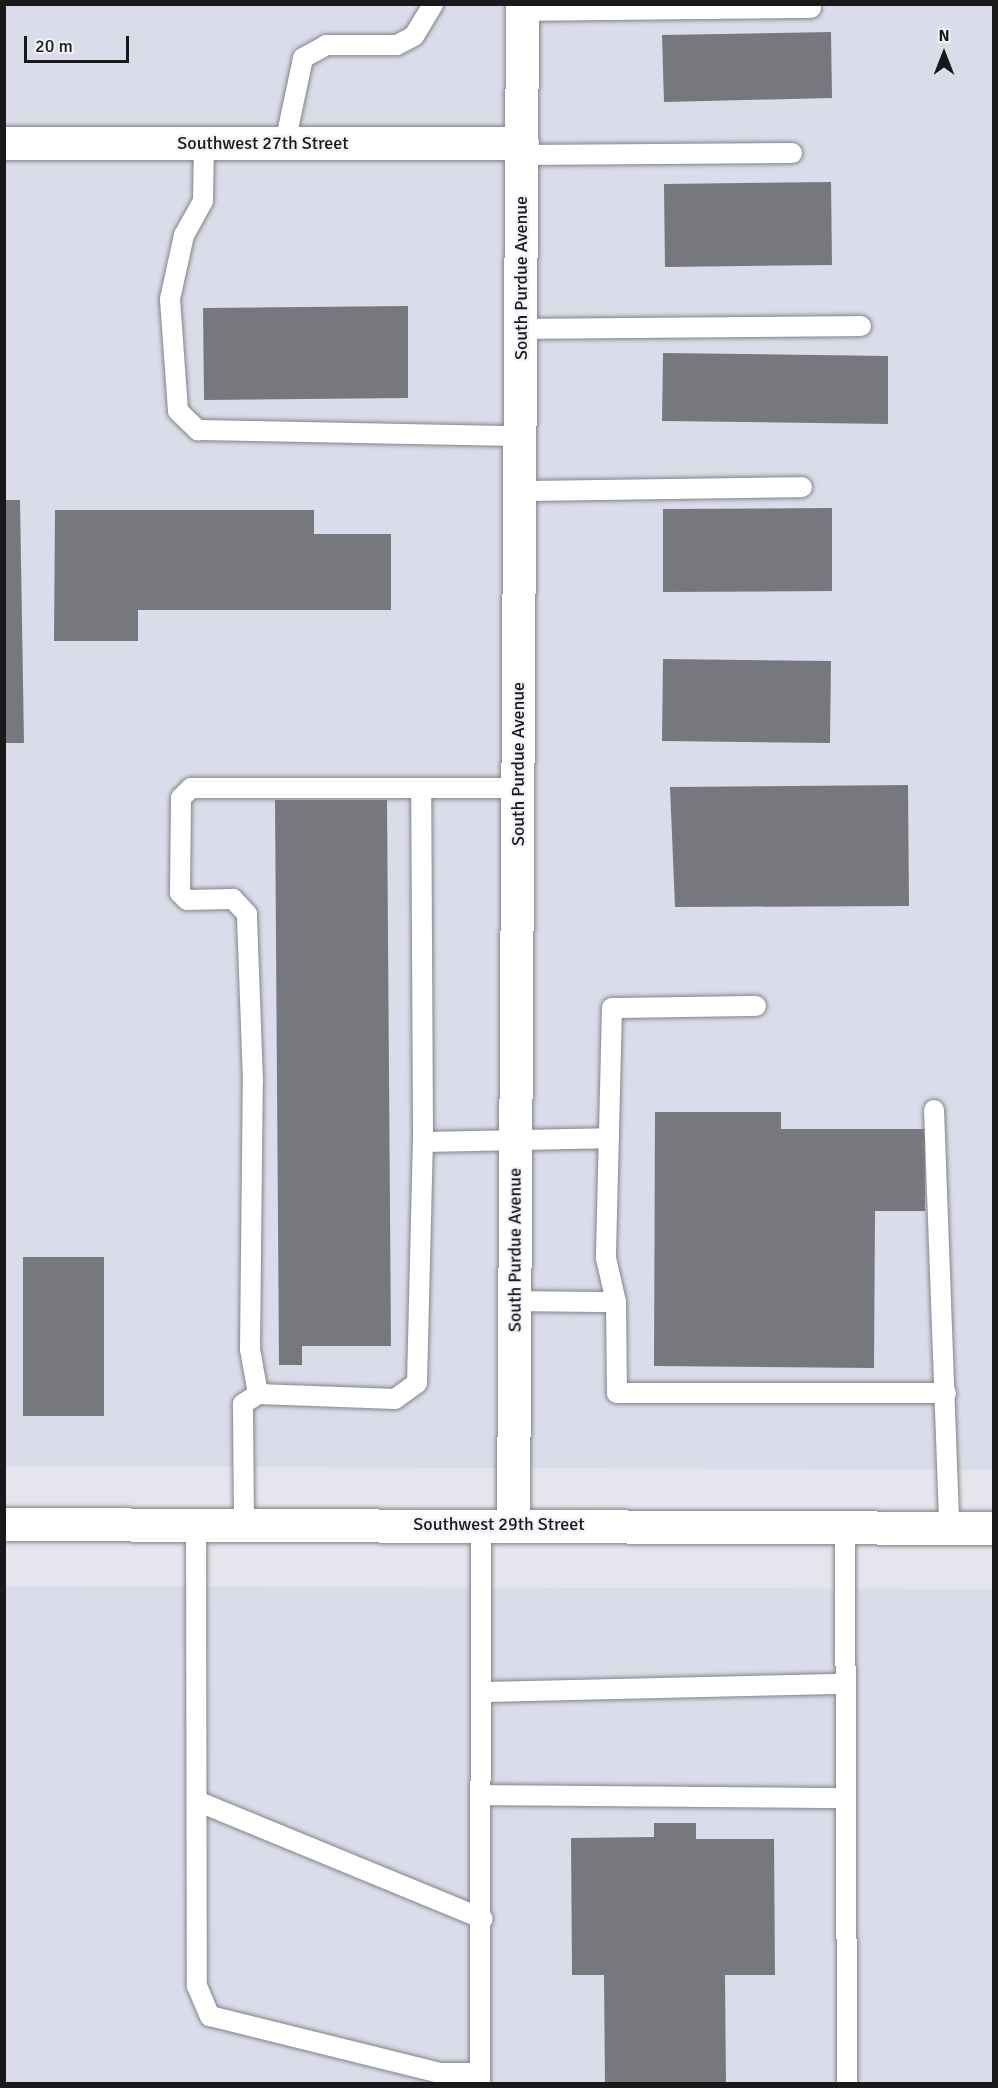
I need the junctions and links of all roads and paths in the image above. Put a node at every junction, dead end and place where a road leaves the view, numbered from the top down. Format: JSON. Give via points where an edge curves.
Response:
{"nodes":[{"id":1,"x":433,"y":4,"type":"edge"},
{"id":2,"x":522,"y":8,"type":"edge"},
{"id":3,"x":811,"y":8,"type":"dead end"},
{"id":4,"x":4,"y":142,"type":"edge"},
{"id":5,"x":204,"y":142,"type":"junction"},
{"id":6,"x":285,"y":142,"type":"junction"},
{"id":7,"x":522,"y":149,"type":"junction"},
{"id":8,"x":792,"y":153,"type":"dead end"},
{"id":9,"x":861,"y":326,"type":"dead end"},
{"id":10,"x":521,"y":329,"type":"junction"},
{"id":11,"x":520,"y":436,"type":"junction"},
{"id":12,"x":802,"y":487,"type":"dead end"},
{"id":13,"x":520,"y":491,"type":"junction"},
{"id":14,"x":518,"y":788,"type":"junction"},
{"id":15,"x":421,"y":789,"type":"junction"},
{"id":16,"x":756,"y":1006,"type":"dead end"},
{"id":17,"x":934,"y":1110,"type":"dead end"},
{"id":18,"x":609,"y":1138,"type":"junction"},
{"id":19,"x":516,"y":1139,"type":"junction"},
{"id":20,"x":423,"y":1142,"type":"junction"},
{"id":21,"x":515,"y":1301,"type":"junction"},
{"id":22,"x":615,"y":1302,"type":"junction"},
{"id":23,"x":946,"y":1393,"type":"junction"},
{"id":24,"x":258,"y":1394,"type":"junction"},
{"id":25,"x":4,"y":1524,"type":"edge"},
{"id":26,"x":196,"y":1524,"type":"junction"},
{"id":27,"x":244,"y":1524,"type":"junction"},
{"id":28,"x":481,"y":1524,"type":"junction"},
{"id":29,"x":513,"y":1524,"type":"junction"},
{"id":30,"x":845,"y":1526,"type":"junction"},
{"id":31,"x":949,"y":1527,"type":"junction"},
{"id":32,"x":993,"y":1528,"type":"edge"},
{"id":33,"x":846,"y":1684,"type":"junction"},
{"id":34,"x":485,"y":1692,"type":"junction"},
{"id":35,"x":484,"y":1795,"type":"junction"},
{"id":36,"x":846,"y":1798,"type":"junction"},
{"id":37,"x":197,"y":1801,"type":"junction"},
{"id":38,"x":483,"y":1918,"type":"junction"},
{"id":39,"x":480,"y":2078,"type":"edge"},
{"id":40,"x":847,"y":2084,"type":"edge"}],
"edges":[{"from":1,"to":6,"type":"lane","via":[[414,36],[396,45],[326,45],[303,58]]},
{"from":2,"to":3,"type":"lane"},
{"from":2,"to":7,"type":"street","name":"South Purdue Avenue"},
{"from":4,"to":5,"type":"street","name":"Southwest 27th Street"},
{"from":5,"to":6,"type":"street","name":"Southwest 27th Street"},
{"from":5,"to":11,"type":"lane","via":[[203,201],[184,235],[170,299],[177,411],[198,430]]},
{"from":6,"to":7,"type":"street","name":"Southwest 27th Street"},
{"from":7,"to":8,"type":"lane"},
{"from":7,"to":10,"type":"street","name":"South Purdue Avenue"},
{"from":9,"to":10,"type":"lane"},
{"from":10,"to":11,"type":"street","name":"South Purdue Avenue"},
{"from":11,"to":13,"type":"street","name":"South Purdue Avenue"},
{"from":12,"to":13,"type":"lane"},
{"from":13,"to":14,"type":"street","name":"South Purdue Avenue"},
{"from":14,"to":15,"type":"lane"},
{"from":14,"to":19,"type":"street","name":"South Purdue Avenue"},
{"from":15,"to":20,"type":"lane"},
{"from":15,"to":24,"type":"lane","via":[[191,788],[181,798],[180,893],[187,900],[233,899],[246,914],[253,1081],[250,1349]]},
{"from":16,"to":18,"type":"lane","via":[[612,1008]]},
{"from":17,"to":23,"type":"lane"},
{"from":18,"to":19,"type":"lane"},
{"from":18,"to":22,"type":"lane","via":[[606,1258]]},
{"from":19,"to":20,"type":"lane"},
{"from":19,"to":21,"type":"street","name":"South Purdue Avenue"},
{"from":20,"to":24,"type":"lane","via":[[417,1383],[395,1399]]},
{"from":21,"to":22,"type":"lane"},
{"from":21,"to":29,"type":"street","name":"South Purdue Avenue"},
{"from":22,"to":23,"type":"lane","via":[[617,1393]]},
{"from":23,"to":31,"type":"lane"},
{"from":24,"to":27,"type":"lane","via":[[243,1404]]},
{"from":25,"to":26,"type":"street","name":"Southwest 29th Street"},
{"from":26,"to":27,"type":"street","name":"Southwest 29th Street"},
{"from":26,"to":37,"type":"lane"},
{"from":27,"to":28,"type":"street","name":"Southwest 29th Street"},
{"from":28,"to":29,"type":"street","name":"Southwest 29th Street"},
{"from":28,"to":34,"type":"lane"},
{"from":29,"to":30,"type":"street","name":"Southwest 29th Street"},
{"from":30,"to":31,"type":"street","name":"Southwest 29th Street"},
{"from":30,"to":33,"type":"lane"},
{"from":31,"to":32,"type":"street","name":"Southwest 29th Street"},
{"from":33,"to":34,"type":"lane"},
{"from":33,"to":36,"type":"lane"},
{"from":34,"to":35,"type":"lane"},
{"from":35,"to":36,"type":"lane"},
{"from":35,"to":38,"type":"lane"},
{"from":36,"to":40,"type":"lane"},
{"from":37,"to":38,"type":"lane"},
{"from":37,"to":39,"type":"lane","via":[[197,1986],[210,2016],[441,2073]]},
{"from":38,"to":39,"type":"lane"}]}
